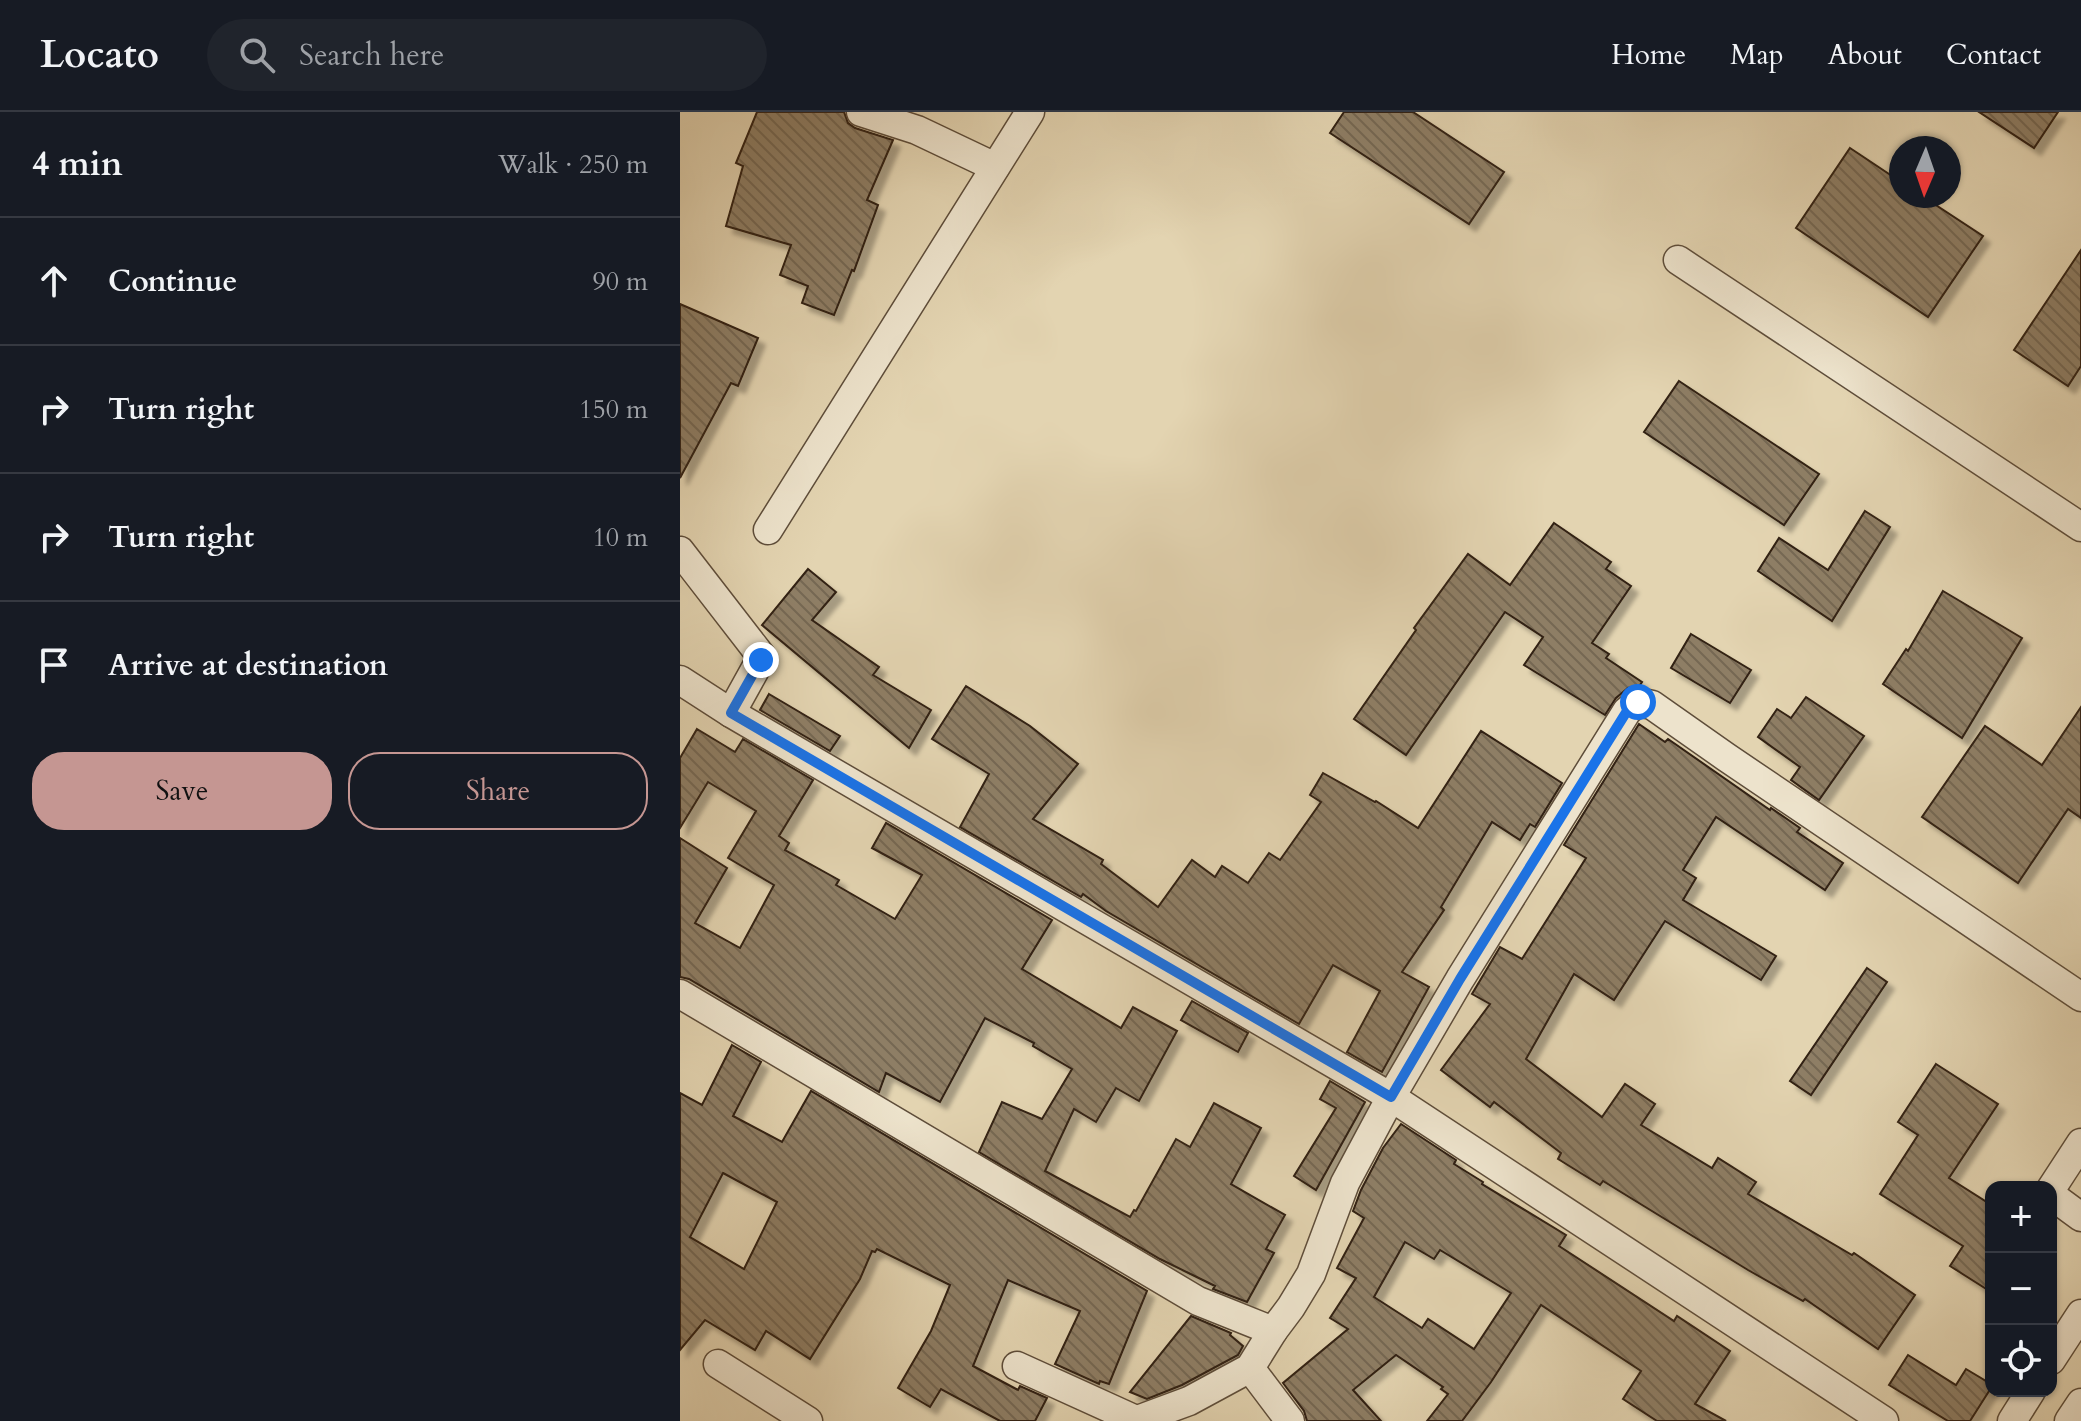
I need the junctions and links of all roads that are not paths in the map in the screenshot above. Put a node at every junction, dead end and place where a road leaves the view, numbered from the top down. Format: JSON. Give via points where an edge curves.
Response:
{"nodes":[{"id":1,"x":861,"y":112,"type":"edge"},
{"id":2,"x":1030,"y":112,"type":"edge"},
{"id":3,"x":995,"y":167,"type":"junction"},
{"id":4,"x":1678,"y":260,"type":"dead end"},
{"id":5,"x":2081,"y":527,"type":"edge"},
{"id":6,"x":768,"y":530,"type":"dead end"},
{"id":7,"x":680,"y":551,"type":"edge"},
{"id":8,"x":680,"y":680,"type":"edge"},
{"id":9,"x":731,"y":713,"type":"junction"},
{"id":10,"x":680,"y":994,"type":"edge"},
{"id":11,"x":2081,"y":997,"type":"edge"},
{"id":12,"x":1391,"y":1097,"type":"junction"},
{"id":13,"x":2081,"y":1143,"type":"edge"},
{"id":14,"x":2057,"y":1182,"type":"edge"},
{"id":15,"x":2057,"y":1201,"type":"edge"},
{"id":16,"x":2081,"y":1217,"type":"edge"},
{"id":17,"x":2081,"y":1314,"type":"edge"},
{"id":18,"x":1273,"y":1331,"type":"junction"},
{"id":19,"x":2057,"y":1351,"type":"edge"},
{"id":20,"x":718,"y":1364,"type":"dead end"},
{"id":21,"x":1017,"y":1366,"type":"dead end"},
{"id":22,"x":1250,"y":1368,"type":"junction"},
{"id":23,"x":2027,"y":1397,"type":"edge"},
{"id":24,"x":2081,"y":1403,"type":"edge"},
{"id":25,"x":1135,"y":1420,"type":"edge"},
{"id":26,"x":808,"y":1421,"type":"edge"},
{"id":27,"x":1290,"y":1421,"type":"edge"},
{"id":28,"x":1884,"y":1421,"type":"edge"},
{"id":29,"x":2012,"y":1421,"type":"edge"},
{"id":30,"x":2069,"y":1421,"type":"edge"}],
"edges":[{"from":1,"to":3,"type":"street","via":[[917,130]]},
{"from":2,"to":3,"type":"street"},
{"from":3,"to":6,"type":"street"},
{"from":4,"to":5,"type":"street"},
{"from":7,"to":9,"type":"street","via":[[762,657]]},
{"from":8,"to":9,"type":"street"},
{"from":9,"to":12,"type":"street"},
{"from":10,"to":18,"type":"street","via":[[1198,1301]]},
{"from":11,"to":12,"type":"street","via":[[1652,705],[1638,702],[1610,738]]},
{"from":12,"to":18,"type":"street","via":[[1345,1183],[1311,1274]]},
{"from":12,"to":28,"type":"street"},
{"from":13,"to":14,"type":"street"},
{"from":15,"to":16,"type":"street"},
{"from":17,"to":19,"type":"street"},
{"from":18,"to":22,"type":"street"},
{"from":20,"to":26,"type":"street"},
{"from":21,"to":25,"type":"street"},
{"from":22,"to":25,"type":"street","via":[[1189,1401]]},
{"from":22,"to":27,"type":"street"},
{"from":23,"to":29,"type":"street"},
{"from":24,"to":30,"type":"street"}]}
